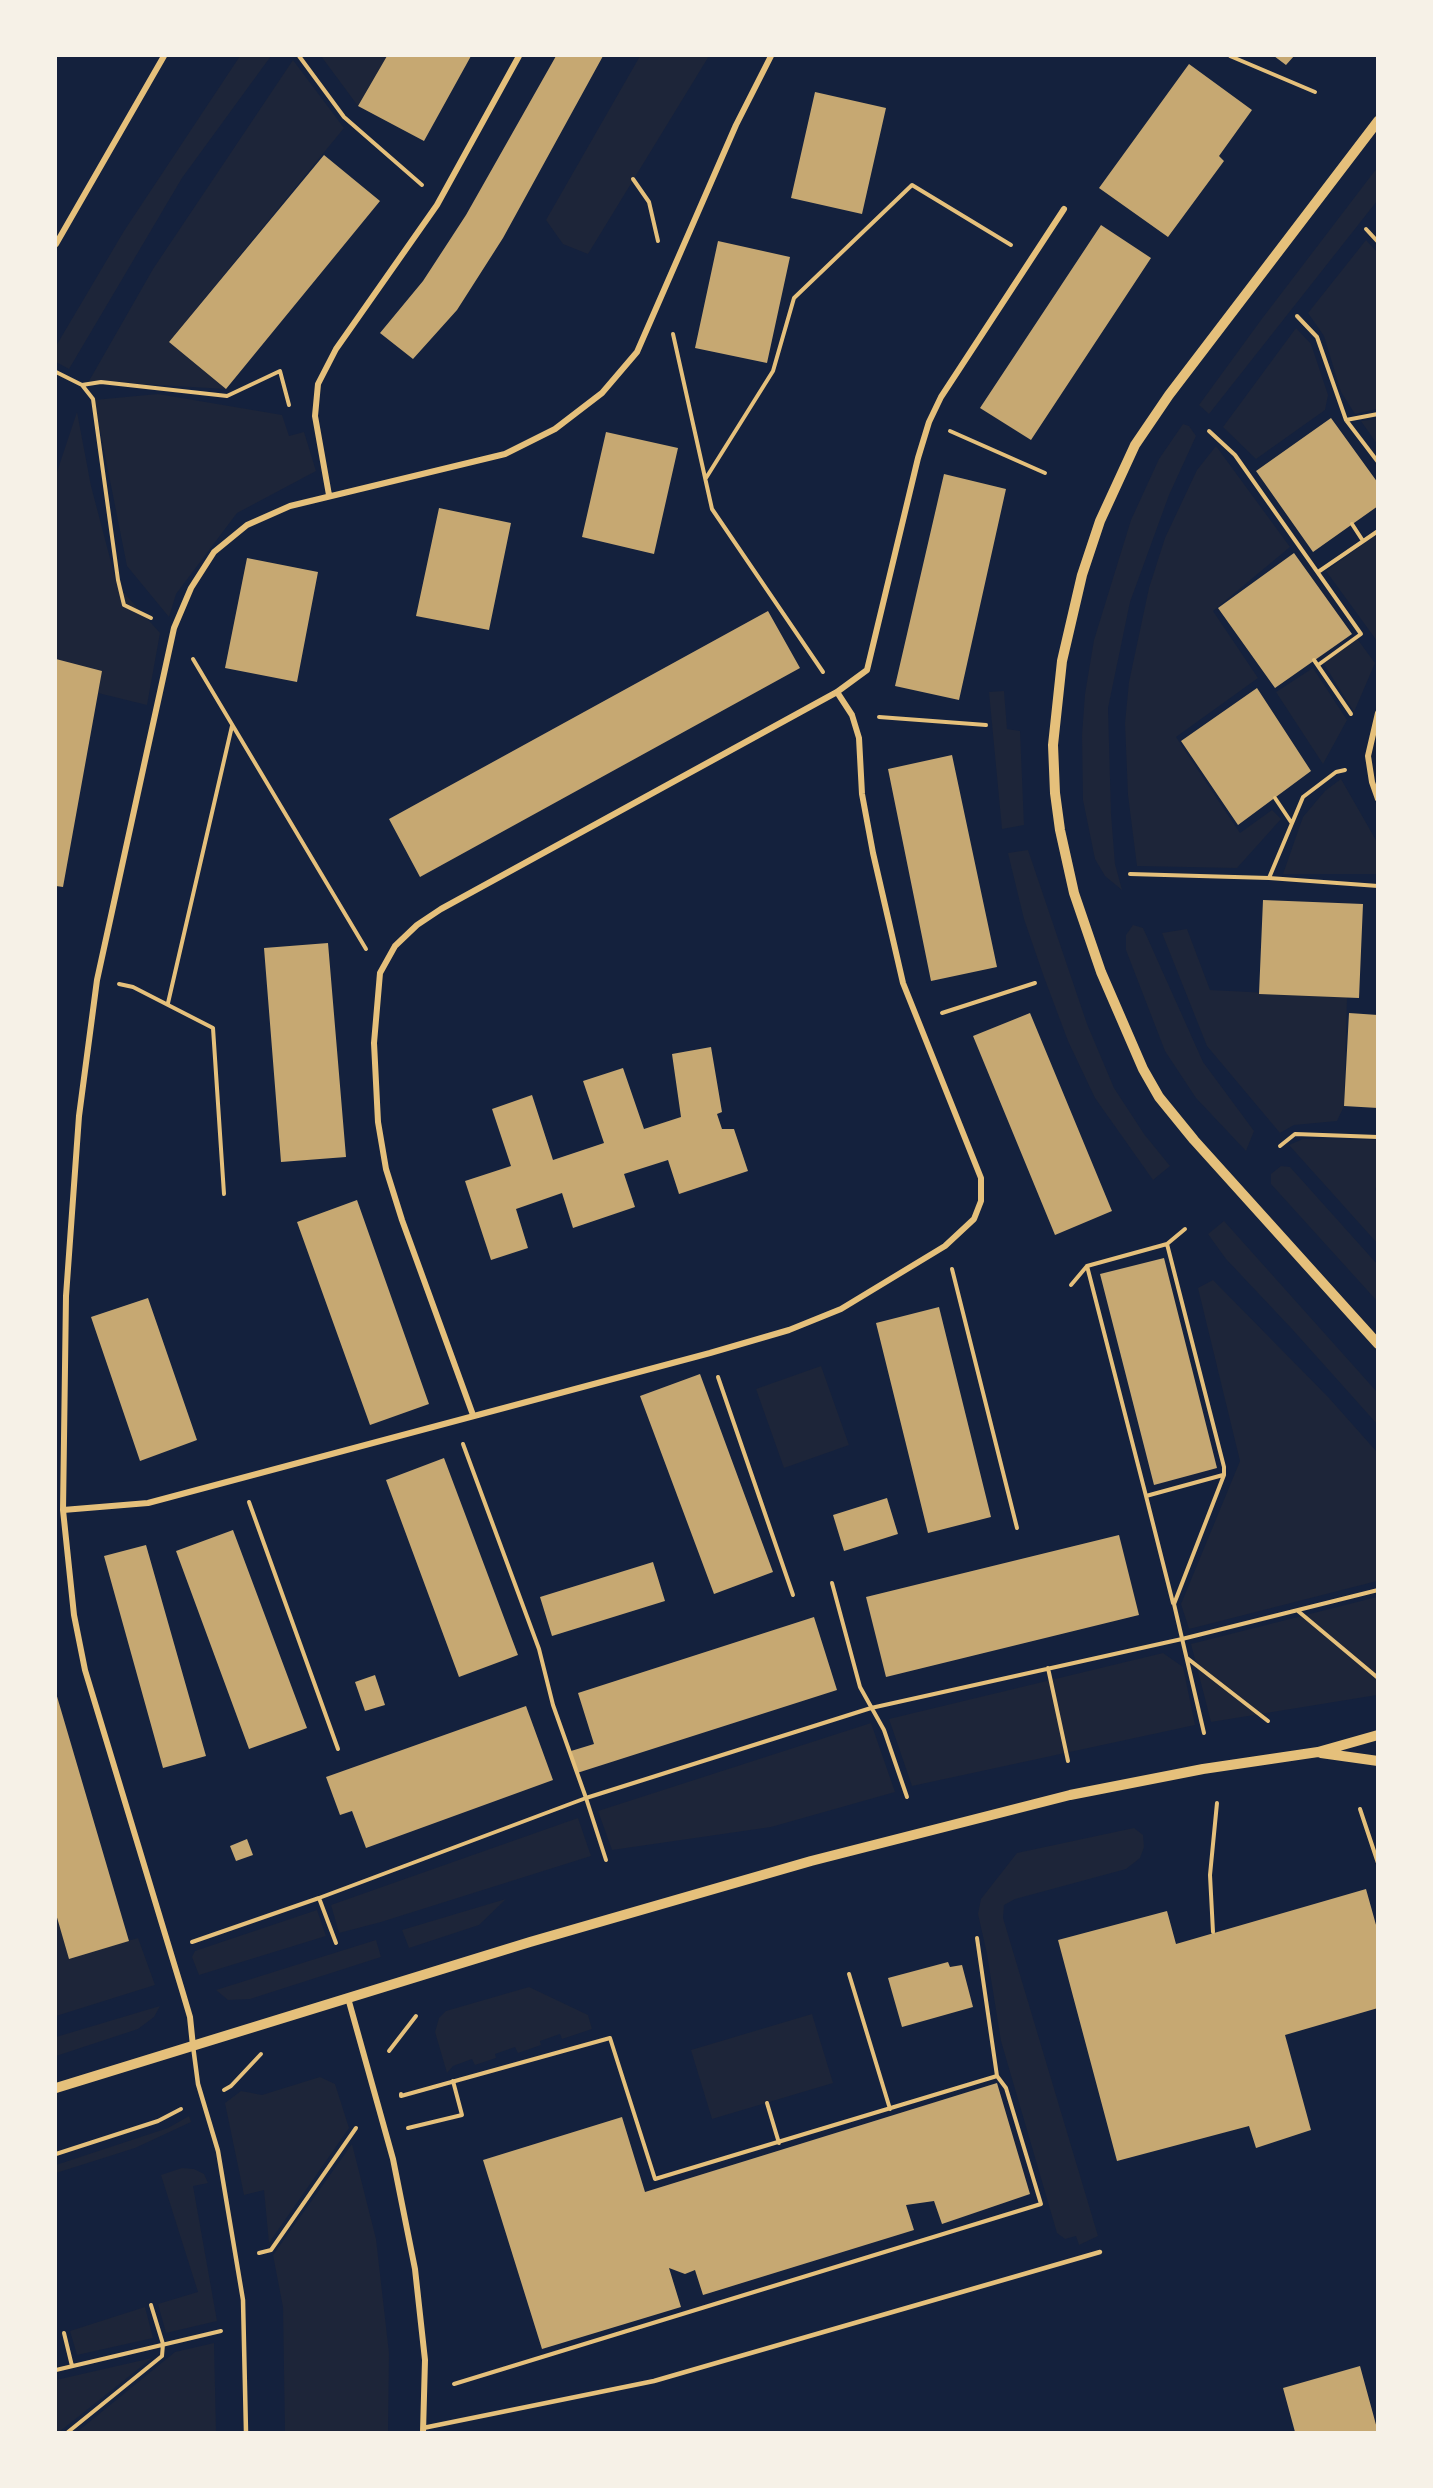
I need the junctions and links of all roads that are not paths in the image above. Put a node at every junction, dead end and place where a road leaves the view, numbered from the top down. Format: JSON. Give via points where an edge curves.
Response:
{"nodes":[{"id":1,"x":164,"y":56,"type":"edge"},
{"id":2,"x":519,"y":56,"type":"edge"},
{"id":3,"x":771,"y":56,"type":"edge"},
{"id":4,"x":1377,"y":121,"type":"edge"},
{"id":5,"x":1064,"y":209,"type":"dead end"},
{"id":6,"x":56,"y":244,"type":"edge"},
{"id":7,"x":329,"y":495,"type":"junction"},
{"id":8,"x":837,"y":692,"type":"junction"},
{"id":9,"x":1377,"y":713,"type":"edge"},
{"id":10,"x":1377,"y":799,"type":"edge"},
{"id":11,"x":1377,"y":1344,"type":"edge"},
{"id":12,"x":473,"y":1416,"type":"junction"},
{"id":13,"x":63,"y":1510,"type":"junction"},
{"id":14,"x":1377,"y":1735,"type":"edge"},
{"id":15,"x":1318,"y":1752,"type":"junction"},
{"id":16,"x":1377,"y":1761,"type":"edge"},
{"id":17,"x":348,"y":1998,"type":"junction"},
{"id":18,"x":194,"y":2046,"type":"junction"},
{"id":19,"x":58,"y":2086,"type":"edge"},
{"id":20,"x":1100,"y":2252,"type":"dead end"},
{"id":21,"x":423,"y":2430,"type":"edge"},
{"id":22,"x":246,"y":2433,"type":"edge"}],
"edges":[{"from":1,"to":6,"type":"street"},
{"from":2,"to":7,"type":"street","via":[[437,204],[336,349],[318,384],[315,416]]},
{"from":3,"to":7,"type":"street","via":[[736,124],[637,352],[602,393],[555,429],[505,454]]},
{"from":4,"to":11,"type":"street","via":[[1169,395],[1135,445],[1117,481],[1100,521],[1071,619],[1056,704],[1053,770],[1060,830],[1074,893],[1101,972],[1143,1069],[1159,1097],[1194,1140]]},
{"from":5,"to":8,"type":"street","via":[[941,397],[929,422],[867,670]]},
{"from":7,"to":13,"type":"street","via":[[290,506],[247,525],[214,552],[191,588],[174,628],[98,980],[79,1116],[66,1296]]},
{"from":8,"to":12,"type":"street","via":[[441,909],[395,946],[380,973],[374,1043],[378,1122],[386,1169]]},
{"from":8,"to":12,"type":"street","via":[[852,715],[859,738],[862,794],[903,983],[981,1178],[981,1201],[974,1219],[945,1246],[841,1309],[789,1330]]},
{"from":9,"to":10,"type":"street","via":[[1368,756]]},
{"from":12,"to":13,"type":"street","via":[[148,1503]]},
{"from":13,"to":18,"type":"street","via":[[74,1615],[85,1670],[190,2017]]},
{"from":14,"to":15,"type":"street"},
{"from":15,"to":16,"type":"street"},
{"from":15,"to":17,"type":"street","via":[[1150,1779],[992,1813],[624,1914]]},
{"from":17,"to":18,"type":"street"},
{"from":17,"to":21,"type":"street","via":[[393,2159],[415,2269],[425,2360]]},
{"from":18,"to":19,"type":"street"},
{"from":18,"to":22,"type":"lane","via":[[198,2084],[218,2151],[236,2257],[245,2326]]},
{"from":20,"to":21,"type":"lane","via":[[654,2381]]}]}
